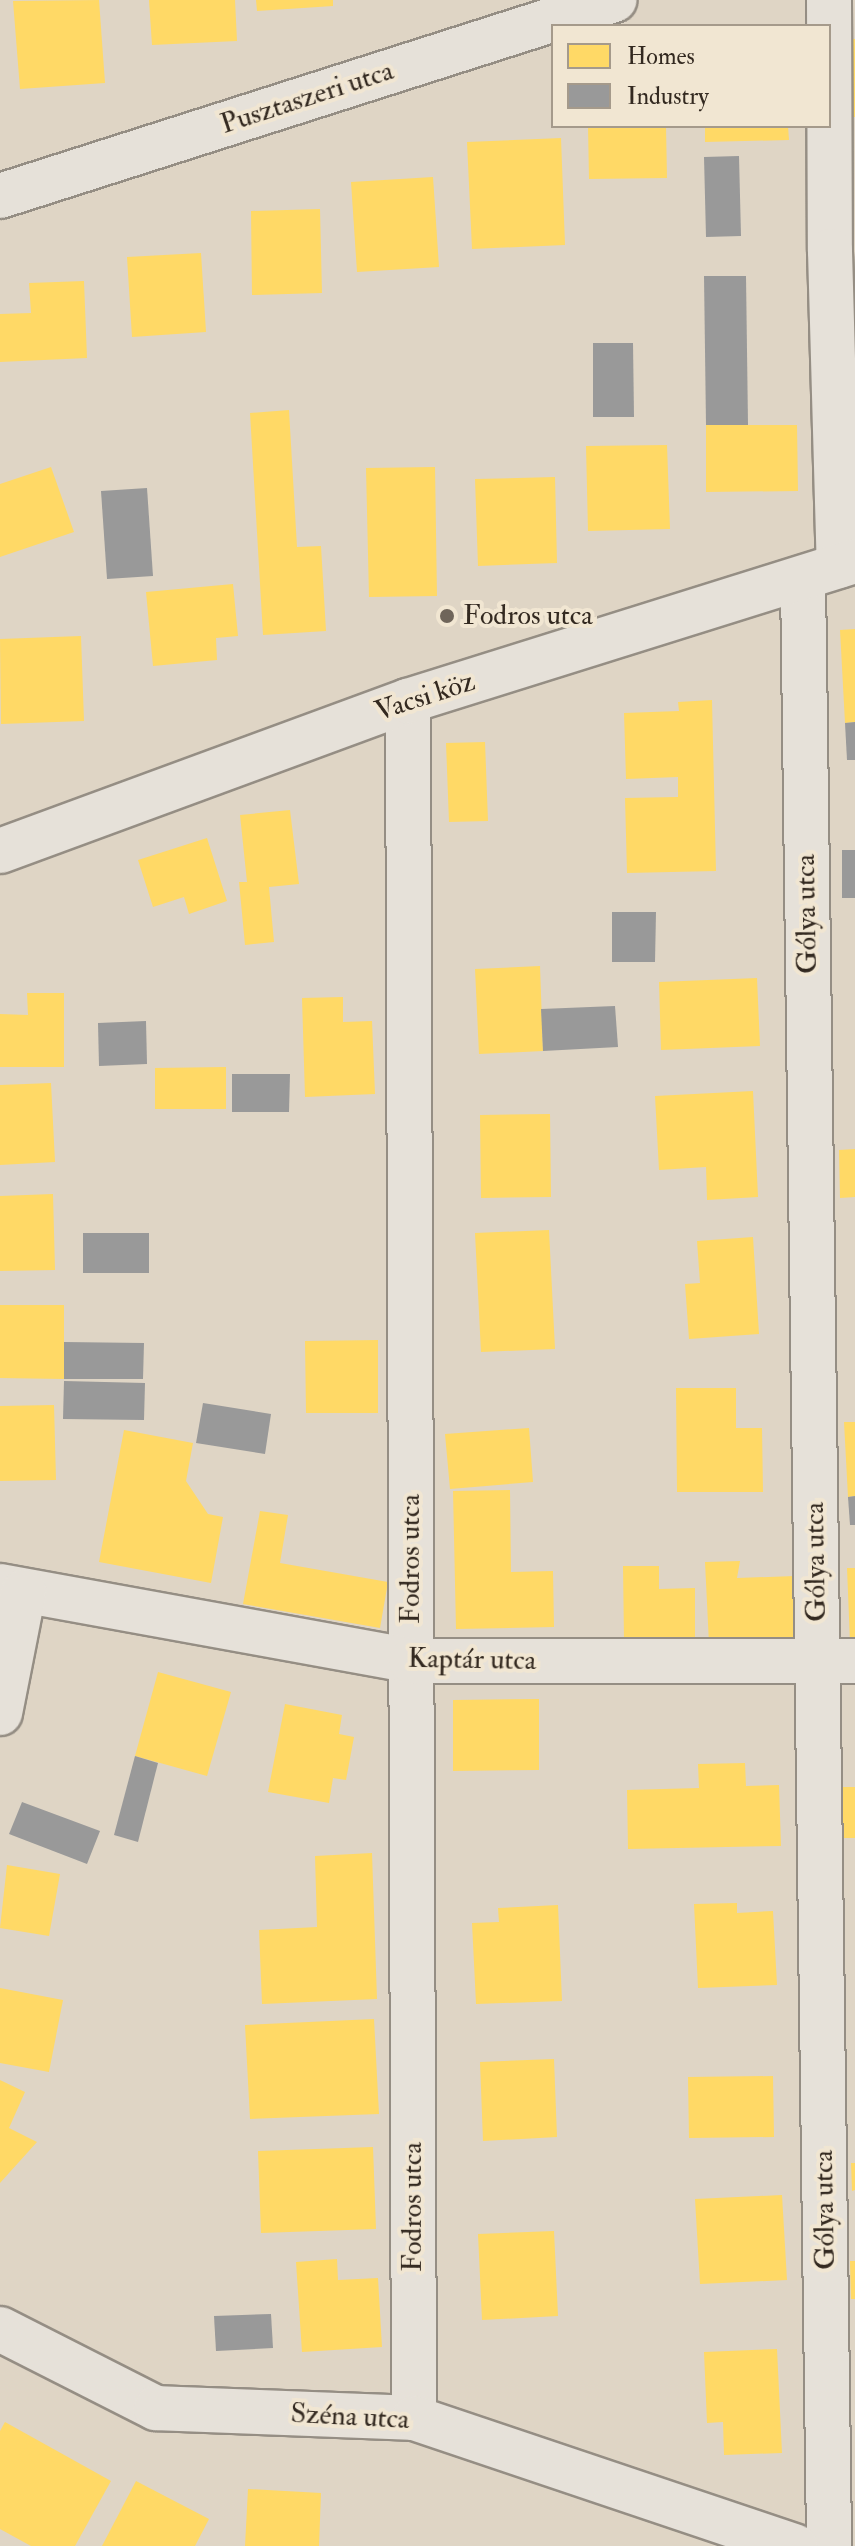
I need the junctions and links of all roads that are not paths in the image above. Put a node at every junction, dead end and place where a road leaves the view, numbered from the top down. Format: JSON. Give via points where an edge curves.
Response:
{"nodes":[{"id":1,"x":614,"y":0,"type":"edge"},
{"id":2,"x":829,"y":0,"type":"edge"},
{"id":3,"x":829,"y":24,"type":"edge"},
{"id":4,"x":830,"y":128,"type":"edge"},
{"id":5,"x":0,"y":196,"type":"edge"},
{"id":6,"x":832,"y":568,"type":"edge"},
{"id":7,"x":408,"y":701,"type":"junction"},
{"id":8,"x":0,"y":851,"type":"edge"},
{"id":9,"x":12,"y":1588,"type":"edge"},
{"id":10,"x":411,"y":1661,"type":"junction"},
{"id":11,"x":836,"y":1661,"type":"edge"},
{"id":12,"x":0,"y":1713,"type":"edge"},
{"id":13,"x":0,"y":2329,"type":"edge"},
{"id":14,"x":414,"y":2418,"type":"junction"},
{"id":15,"x":795,"y":2546,"type":"edge"},
{"id":16,"x":829,"y":2546,"type":"edge"}],
"edges":[{"from":1,"to":5,"type":"street","name":"Pusztaszeri utca"},
{"from":2,"to":3,"type":"street","name":"Gólya utca"},
{"from":4,"to":6,"type":"street","name":"Gólya utca"},
{"from":6,"to":7,"type":"street","name":"Vacsi köz"},
{"from":6,"to":11,"type":"street","name":"Gólya utca"},
{"from":7,"to":8,"type":"street","name":"Vacsi köz"},
{"from":7,"to":10,"type":"street","name":"Fodros utca"},
{"from":9,"to":10,"type":"street","name":"Kaptár utca"},
{"from":9,"to":12,"type":"street"},
{"from":10,"to":11,"type":"street","name":"Kaptár utca"},
{"from":10,"to":14,"type":"street","name":"Fodros utca"},
{"from":11,"to":16,"type":"street","name":"Gólya utca"},
{"from":13,"to":14,"type":"street","name":"Széna utca","via":[[156,2408]]},
{"from":14,"to":15,"type":"street","name":"Széna utca"}]}
